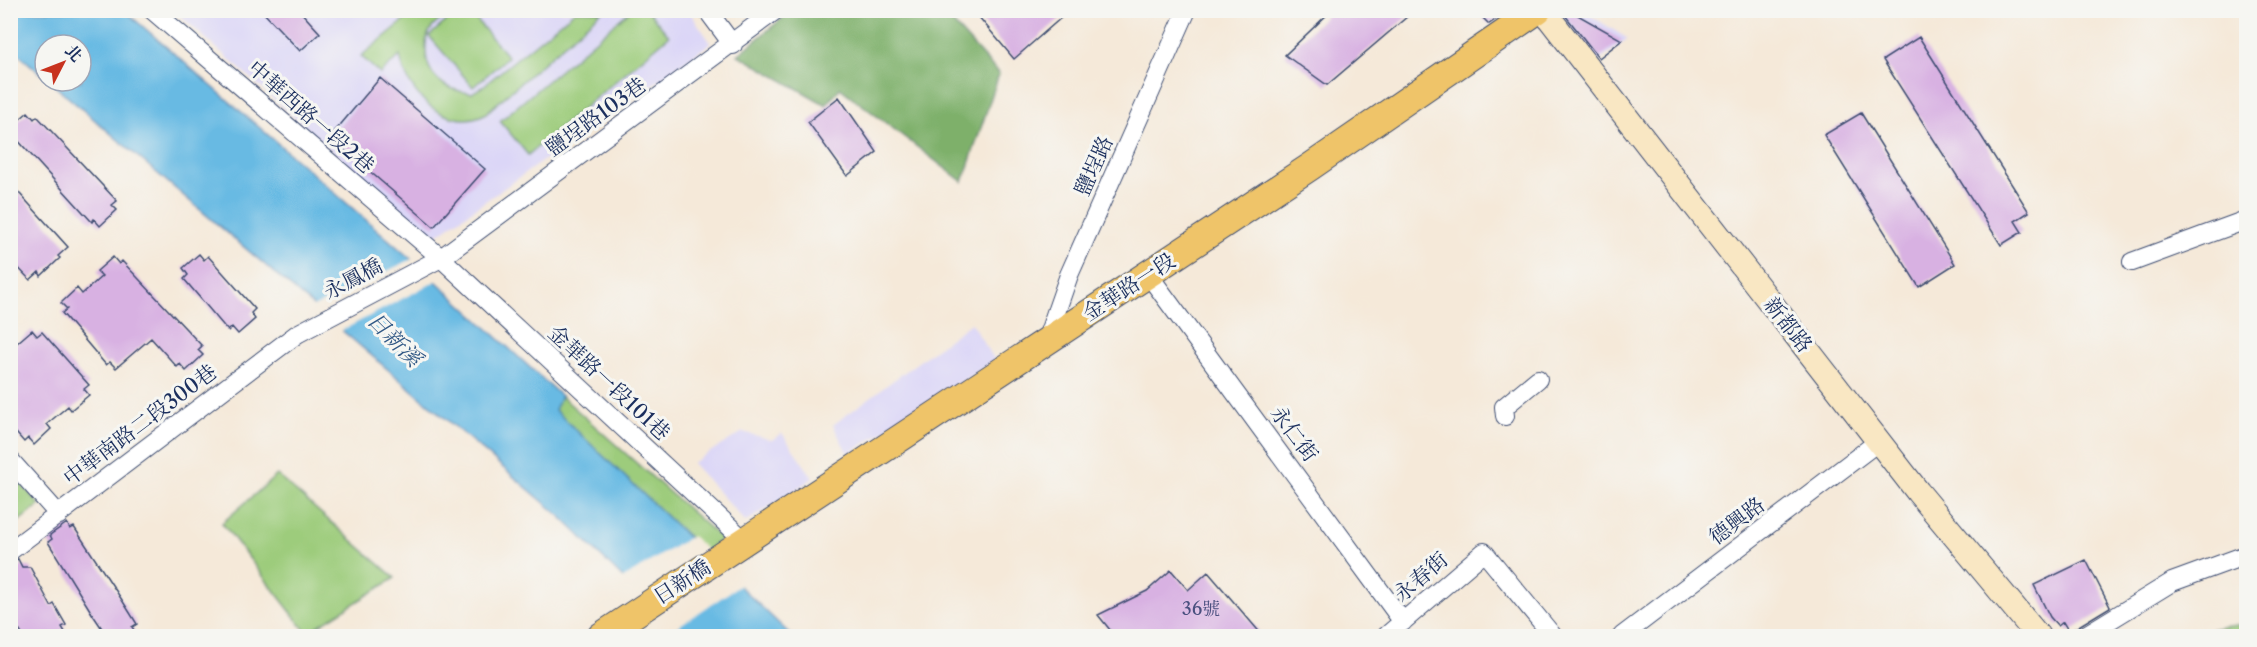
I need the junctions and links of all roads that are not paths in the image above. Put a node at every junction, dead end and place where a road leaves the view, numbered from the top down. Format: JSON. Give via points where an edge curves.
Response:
{"nodes":[{"id":1,"x":152,"y":10,"type":"edge"},
{"id":2,"x":707,"y":10,"type":"edge"},
{"id":3,"x":776,"y":10,"type":"edge"},
{"id":4,"x":1187,"y":10,"type":"edge"},
{"id":5,"x":1538,"y":10,"type":"edge"},
{"id":6,"x":1543,"y":10,"type":"edge"},
{"id":7,"x":733,"y":45,"type":"junction"},
{"id":8,"x":2247,"y":220,"type":"edge"},
{"id":9,"x":436,"y":261,"type":"junction"},
{"id":10,"x":2132,"y":262,"type":"dead end"},
{"id":11,"x":1148,"y":274,"type":"junction"},
{"id":12,"x":297,"y":334,"type":"joint"},
{"id":13,"x":1046,"y":341,"type":"junction"},
{"id":14,"x":1538,"y":379,"type":"dead end"},
{"id":15,"x":1505,"y":416,"type":"dead end"},
{"id":16,"x":1879,"y":441,"type":"junction"},
{"id":17,"x":10,"y":460,"type":"edge"},
{"id":18,"x":59,"y":515,"type":"junction"},
{"id":19,"x":746,"y":541,"type":"junction"},
{"id":20,"x":10,"y":551,"type":"edge"},
{"id":21,"x":2247,"y":555,"type":"edge"},
{"id":22,"x":718,"y":559,"type":"joint"},
{"id":23,"x":1403,"y":622,"type":"junction"},
{"id":24,"x":601,"y":636,"type":"edge"},
{"id":25,"x":1386,"y":636,"type":"edge"},
{"id":26,"x":1553,"y":636,"type":"edge"},
{"id":27,"x":1622,"y":636,"type":"edge"},
{"id":28,"x":2038,"y":636,"type":"edge"},
{"id":29,"x":2084,"y":636,"type":"edge"}],
"edges":[{"from":1,"to":9,"type":"street","name":"中華西路一段2巷"},
{"from":2,"to":7,"type":"street"},
{"from":3,"to":7,"type":"street","name":"鹽埕路103巷"},
{"from":4,"to":13,"type":"street","name":"鹽埕路","via":[[1069,275]]},
{"from":5,"to":11,"type":"main road","name":"金華路一段"},
{"from":6,"to":16,"type":"street","name":"新都路"},
{"from":7,"to":9,"type":"street","name":"鹽埕路103巷"},
{"from":8,"to":10,"type":"street"},
{"from":9,"to":12,"type":"street","name":"永鳳橋"},
{"from":9,"to":19,"type":"street","name":"金華路一段101巷"},
{"from":11,"to":13,"type":"main road","name":"金華路一段"},
{"from":11,"to":23,"type":"street","name":"永仁街"},
{"from":12,"to":18,"type":"street","name":"中華南路二段300巷"},
{"from":13,"to":19,"type":"main road","name":"金華路一段"},
{"from":14,"to":15,"type":"street","via":[[1504,407]]},
{"from":16,"to":27,"type":"street","name":"德興路"},
{"from":16,"to":28,"type":"street","name":"新都路"},
{"from":17,"to":18,"type":"street"},
{"from":18,"to":20,"type":"street","name":"中華南路二段300巷"},
{"from":19,"to":22,"type":"main road","name":"金華路一段"},
{"from":21,"to":29,"type":"street","via":[[2172,582]]},
{"from":22,"to":24,"type":"main road","name":"日新橋"},
{"from":23,"to":25,"type":"street","name":"永春街"},
{"from":23,"to":26,"type":"street","name":"永春街","via":[[1484,552]]}]}
